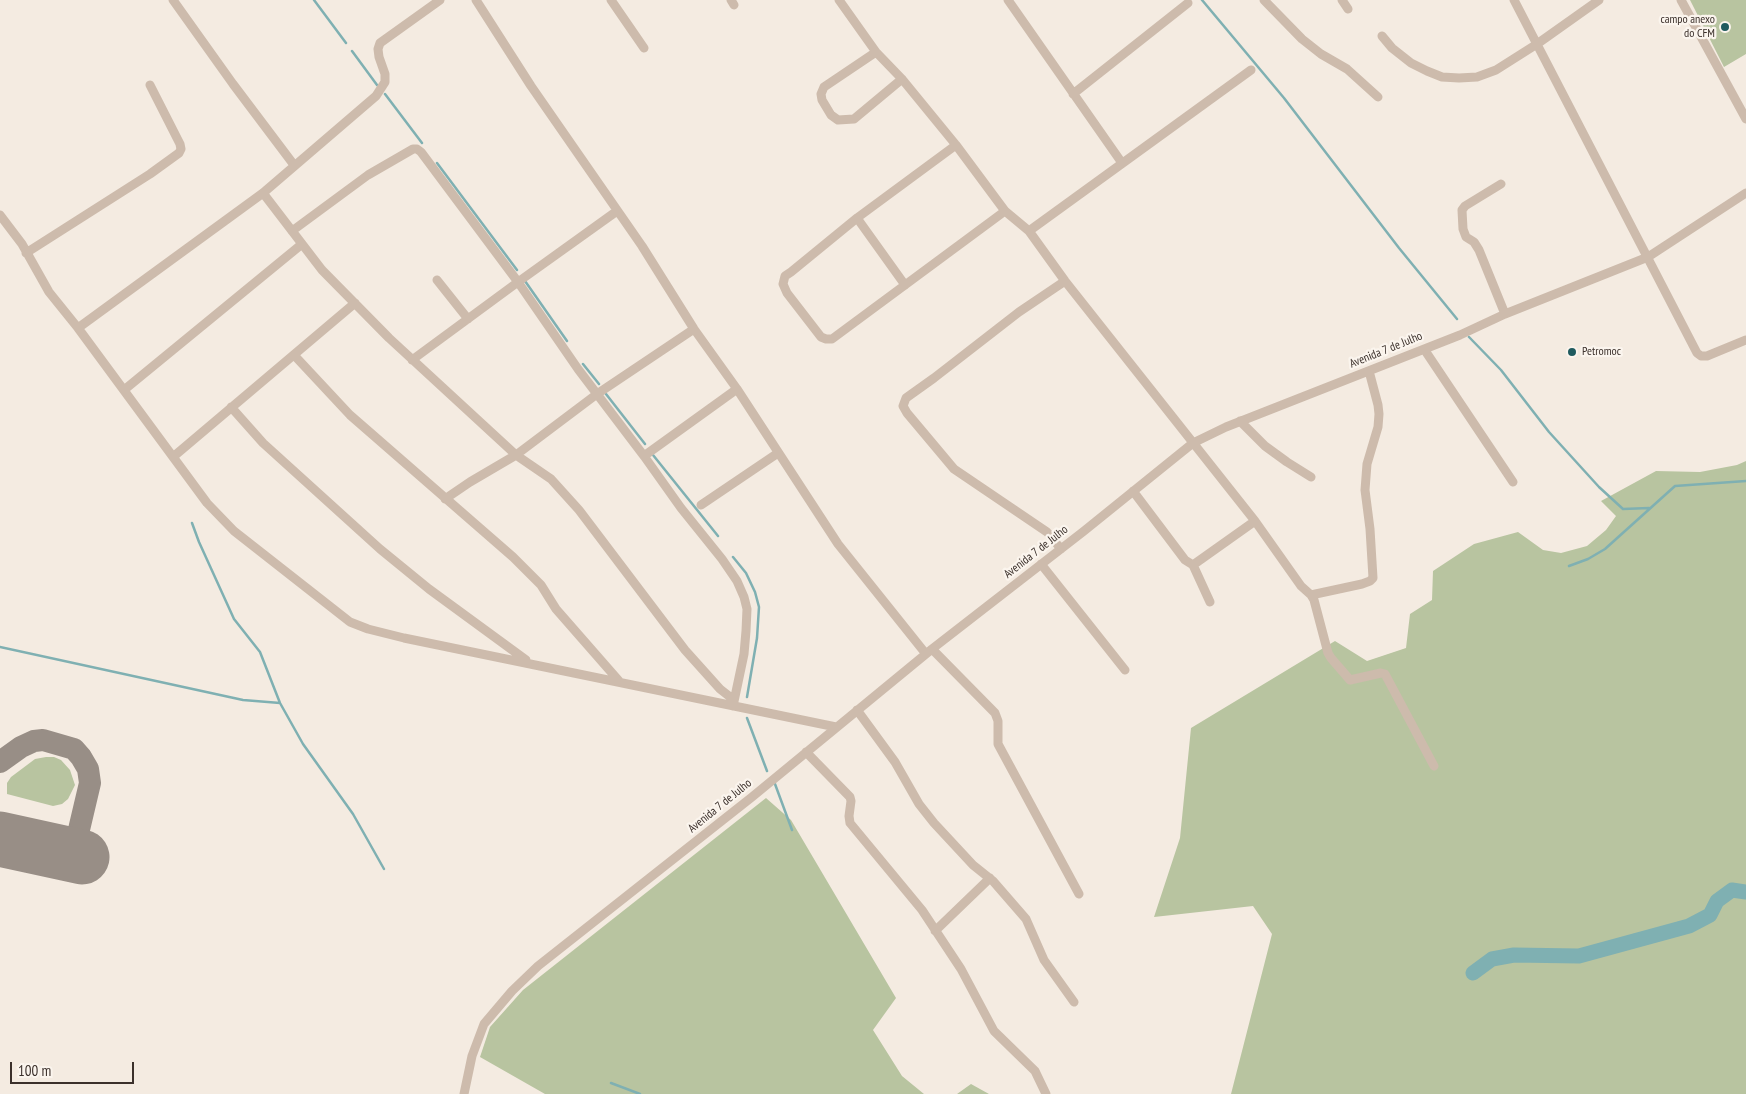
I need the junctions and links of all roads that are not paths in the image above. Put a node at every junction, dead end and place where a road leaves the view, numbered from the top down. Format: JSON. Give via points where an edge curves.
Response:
{"nodes":[{"id":1,"x":173,"y":0,"type":"edge"},
{"id":2,"x":440,"y":0,"type":"edge"},
{"id":3,"x":476,"y":0,"type":"edge"},
{"id":4,"x":611,"y":0,"type":"edge"},
{"id":5,"x":839,"y":0,"type":"edge"},
{"id":6,"x":1008,"y":0,"type":"edge"},
{"id":7,"x":1264,"y":0,"type":"edge"},
{"id":8,"x":1342,"y":0,"type":"edge"},
{"id":9,"x":1514,"y":0,"type":"edge"},
{"id":10,"x":1599,"y":0,"type":"edge"},
{"id":11,"x":1681,"y":0,"type":"edge"},
{"id":12,"x":1188,"y":3,"type":"dead end"},
{"id":13,"x":1348,"y":9,"type":"dead end"},
{"id":14,"x":1382,"y":36,"type":"dead end"},
{"id":15,"x":1537,"y":44,"type":"junction"},
{"id":16,"x":644,"y":48,"type":"dead end"},
{"id":17,"x":876,"y":52,"type":"junction"},
{"id":18,"x":1252,"y":70,"type":"dead end"},
{"id":19,"x":902,"y":79,"type":"junction"},
{"id":20,"x":150,"y":85,"type":"dead end"},
{"id":21,"x":1073,"y":94,"type":"junction"},
{"id":22,"x":1378,"y":97,"type":"dead end"},
{"id":23,"x":1746,"y":119,"type":"edge"},
{"id":24,"x":956,"y":145,"type":"junction"},
{"id":25,"x":1122,"y":163,"type":"junction"},
{"id":26,"x":294,"y":165,"type":"junction"},
{"id":27,"x":1501,"y":184,"type":"dead end"},
{"id":28,"x":263,"y":193,"type":"junction"},
{"id":29,"x":1746,"y":193,"type":"edge"},
{"id":30,"x":617,"y":211,"type":"junction"},
{"id":31,"x":1005,"y":211,"type":"junction"},
{"id":32,"x":0,"y":214,"type":"edge"},
{"id":33,"x":857,"y":218,"type":"junction"},
{"id":34,"x":292,"y":231,"type":"junction"},
{"id":35,"x":1029,"y":231,"type":"junction"},
{"id":36,"x":302,"y":244,"type":"junction"},
{"id":37,"x":26,"y":253,"type":"junction"},
{"id":38,"x":1648,"y":257,"type":"junction"},
{"id":39,"x":436,"y":280,"type":"dead end"},
{"id":40,"x":1066,"y":281,"type":"junction"},
{"id":41,"x":518,"y":282,"type":"junction"},
{"id":42,"x":905,"y":285,"type":"junction"},
{"id":43,"x":355,"y":303,"type":"junction"},
{"id":44,"x":1505,"y":314,"type":"junction"},
{"id":45,"x":468,"y":319,"type":"junction"},
{"id":46,"x":78,"y":328,"type":"junction"},
{"id":47,"x":694,"y":329,"type":"junction"},
{"id":48,"x":1746,"y":340,"type":"edge"},
{"id":49,"x":1424,"y":349,"type":"junction"},
{"id":50,"x":294,"y":355,"type":"junction"},
{"id":51,"x":412,"y":360,"type":"junction"},
{"id":52,"x":1368,"y":371,"type":"junction"},
{"id":53,"x":737,"y":389,"type":"junction"},
{"id":54,"x":124,"y":390,"type":"junction"},
{"id":55,"x":597,"y":394,"type":"junction"},
{"id":56,"x":231,"y":407,"type":"junction"},
{"id":57,"x":1240,"y":422,"type":"junction"},
{"id":58,"x":1193,"y":443,"type":"junction"},
{"id":59,"x":778,"y":453,"type":"junction"},
{"id":60,"x":516,"y":455,"type":"junction"},
{"id":61,"x":644,"y":456,"type":"junction"},
{"id":62,"x":173,"y":457,"type":"junction"},
{"id":63,"x":1311,"y":477,"type":"dead end"},
{"id":64,"x":1513,"y":482,"type":"dead end"},
{"id":65,"x":1133,"y":491,"type":"junction"},
{"id":66,"x":445,"y":499,"type":"junction"},
{"id":67,"x":701,"y":504,"type":"dead end"},
{"id":68,"x":1255,"y":521,"type":"junction"},
{"id":69,"x":1061,"y":549,"type":"junction"},
{"id":70,"x":1041,"y":564,"type":"junction"},
{"id":71,"x":1193,"y":565,"type":"junction"},
{"id":72,"x":1311,"y":595,"type":"junction"},
{"id":73,"x":1210,"y":602,"type":"dead end"},
{"id":74,"x":929,"y":651,"type":"junction"},
{"id":75,"x":530,"y":662,"type":"junction"},
{"id":76,"x":1125,"y":670,"type":"dead end"},
{"id":77,"x":619,"y":681,"type":"junction"},
{"id":78,"x":734,"y":703,"type":"junction"},
{"id":79,"x":857,"y":710,"type":"junction"},
{"id":80,"x":836,"y":727,"type":"junction"},
{"id":81,"x":806,"y":752,"type":"junction"},
{"id":82,"x":1434,"y":766,"type":"dead end"},
{"id":83,"x":990,"y":878,"type":"junction"},
{"id":84,"x":1079,"y":894,"type":"dead end"},
{"id":85,"x":935,"y":930,"type":"junction"},
{"id":86,"x":1074,"y":1002,"type":"dead end"},
{"id":87,"x":464,"y":1094,"type":"edge"},
{"id":88,"x":1046,"y":1094,"type":"edge"}],
"edges":[{"from":1,"to":26,"type":"street"},
{"from":2,"to":26,"type":"street","via":[[380,43],[378,50],[385,78],[376,96]]},
{"from":3,"to":30,"type":"street"},
{"from":4,"to":16,"type":"street"},
{"from":5,"to":17,"type":"street"},
{"from":6,"to":21,"type":"street"},
{"from":7,"to":22,"type":"street","via":[[1302,39],[1347,69]]},
{"from":8,"to":13,"type":"street"},
{"from":9,"to":15,"type":"street"},
{"from":10,"to":15,"type":"street"},
{"from":11,"to":23,"type":"street"},
{"from":12,"to":21,"type":"street"},
{"from":14,"to":15,"type":"street","via":[[1411,63],[1442,77],[1459,78],[1477,77],[1496,70]]},
{"from":15,"to":38,"type":"street"},
{"from":17,"to":19,"type":"street"},
{"from":17,"to":19,"type":"street","via":[[824,87],[822,100],[831,115],[838,120],[854,119]]},
{"from":18,"to":25,"type":"street"},
{"from":19,"to":24,"type":"street"},
{"from":20,"to":37,"type":"street","via":[[180,144],[179,153]]},
{"from":21,"to":25,"type":"street"},
{"from":24,"to":31,"type":"street"},
{"from":24,"to":33,"type":"street"},
{"from":25,"to":35,"type":"street"},
{"from":26,"to":28,"type":"street"},
{"from":27,"to":44,"type":"street","via":[[1465,206],[1462,229],[1474,242]]},
{"from":28,"to":34,"type":"street"},
{"from":28,"to":46,"type":"street"},
{"from":29,"to":38,"type":"street","name":"Avenida 7 de Julho"},
{"from":30,"to":41,"type":"street"},
{"from":30,"to":47,"type":"street"},
{"from":31,"to":35,"type":"street"},
{"from":31,"to":42,"type":"street"},
{"from":32,"to":37,"type":"street"},
{"from":33,"to":42,"type":"street"},
{"from":33,"to":42,"type":"street","via":[[785,276],[786,293],[816,331],[826,339],[832,339]]},
{"from":34,"to":36,"type":"street"},
{"from":34,"to":41,"type":"street","via":[[368,175],[417,149]]},
{"from":35,"to":40,"type":"street"},
{"from":36,"to":43,"type":"street"},
{"from":36,"to":54,"type":"street"},
{"from":37,"to":46,"type":"street","via":[[48,292]]},
{"from":38,"to":44,"type":"street","name":"Avenida 7 de Julho"},
{"from":38,"to":48,"type":"street","via":[[1700,356]]},
{"from":39,"to":45,"type":"street"},
{"from":40,"to":58,"type":"street"},
{"from":40,"to":69,"type":"street","via":[[1019,312],[906,398],[903,406],[954,469],[1047,532]]},
{"from":41,"to":45,"type":"street"},
{"from":41,"to":55,"type":"street"},
{"from":43,"to":50,"type":"street"},
{"from":43,"to":51,"type":"street"},
{"from":44,"to":49,"type":"street","name":"Avenida 7 de Julho"},
{"from":45,"to":51,"type":"street"},
{"from":46,"to":54,"type":"street"},
{"from":47,"to":53,"type":"street"},
{"from":47,"to":55,"type":"street"},
{"from":49,"to":52,"type":"street","name":"Avenida 7 de Julho"},
{"from":49,"to":64,"type":"street"},
{"from":50,"to":56,"type":"street"},
{"from":50,"to":66,"type":"street","via":[[350,415]]},
{"from":51,"to":60,"type":"street"},
{"from":52,"to":57,"type":"street","name":"Avenida 7 de Julho"},
{"from":52,"to":72,"type":"street","via":[[1379,414],[1364,490],[1373,578],[1362,584]]},
{"from":53,"to":59,"type":"street"},
{"from":53,"to":61,"type":"street"},
{"from":54,"to":62,"type":"street"},
{"from":55,"to":60,"type":"street"},
{"from":55,"to":61,"type":"street"},
{"from":56,"to":62,"type":"street"},
{"from":56,"to":75,"type":"street","via":[[269,449],[380,549],[429,590]]},
{"from":57,"to":58,"type":"street","name":"Avenida 7 de Julho"},
{"from":57,"to":63,"type":"street","via":[[1265,446]]},
{"from":58,"to":65,"type":"street","name":"Avenida 7 de Julho"},
{"from":58,"to":68,"type":"street"},
{"from":59,"to":67,"type":"street"},
{"from":59,"to":74,"type":"street","via":[[838,544]]},
{"from":60,"to":66,"type":"street"},
{"from":60,"to":78,"type":"street","via":[[551,479],[564,493],[685,650]]},
{"from":61,"to":78,"type":"street","via":[[722,559],[744,597],[747,609],[744,654]]},
{"from":62,"to":75,"type":"street","via":[[207,503],[234,531],[350,622],[404,638]]},
{"from":65,"to":69,"type":"street","name":"Avenida 7 de Julho"},
{"from":65,"to":71,"type":"street","via":[[1185,560]]},
{"from":66,"to":77,"type":"street","via":[[541,585],[556,609]]},
{"from":68,"to":71,"type":"street"},
{"from":68,"to":72,"type":"street","via":[[1301,586]]},
{"from":69,"to":70,"type":"street","name":"Avenida 7 de Julho"},
{"from":70,"to":74,"type":"street","name":"Avenida 7 de Julho"},
{"from":70,"to":76,"type":"street"},
{"from":71,"to":73,"type":"street"},
{"from":72,"to":82,"type":"street","via":[[1331,658],[1350,680],[1385,674]]},
{"from":74,"to":79,"type":"street","name":"Avenida 7 de Julho"},
{"from":74,"to":84,"type":"street","via":[[995,713],[998,744]]},
{"from":75,"to":77,"type":"street"},
{"from":77,"to":78,"type":"street"},
{"from":78,"to":80,"type":"street"},
{"from":79,"to":80,"type":"street","name":"Avenida 7 de Julho"},
{"from":79,"to":83,"type":"street","via":[[929,817],[973,865]]},
{"from":80,"to":81,"type":"street","name":"Avenida 7 de Julho"},
{"from":81,"to":85,"type":"street","via":[[850,798],[850,823]]},
{"from":81,"to":87,"type":"street","name":"Avenida 7 de Julho","via":[[538,966],[512,991],[484,1024],[472,1056]]},
{"from":83,"to":85,"type":"street"},
{"from":83,"to":86,"type":"street","via":[[1026,919],[1044,960]]},
{"from":85,"to":88,"type":"street","via":[[969,982],[994,1031],[1035,1071]]}]}
